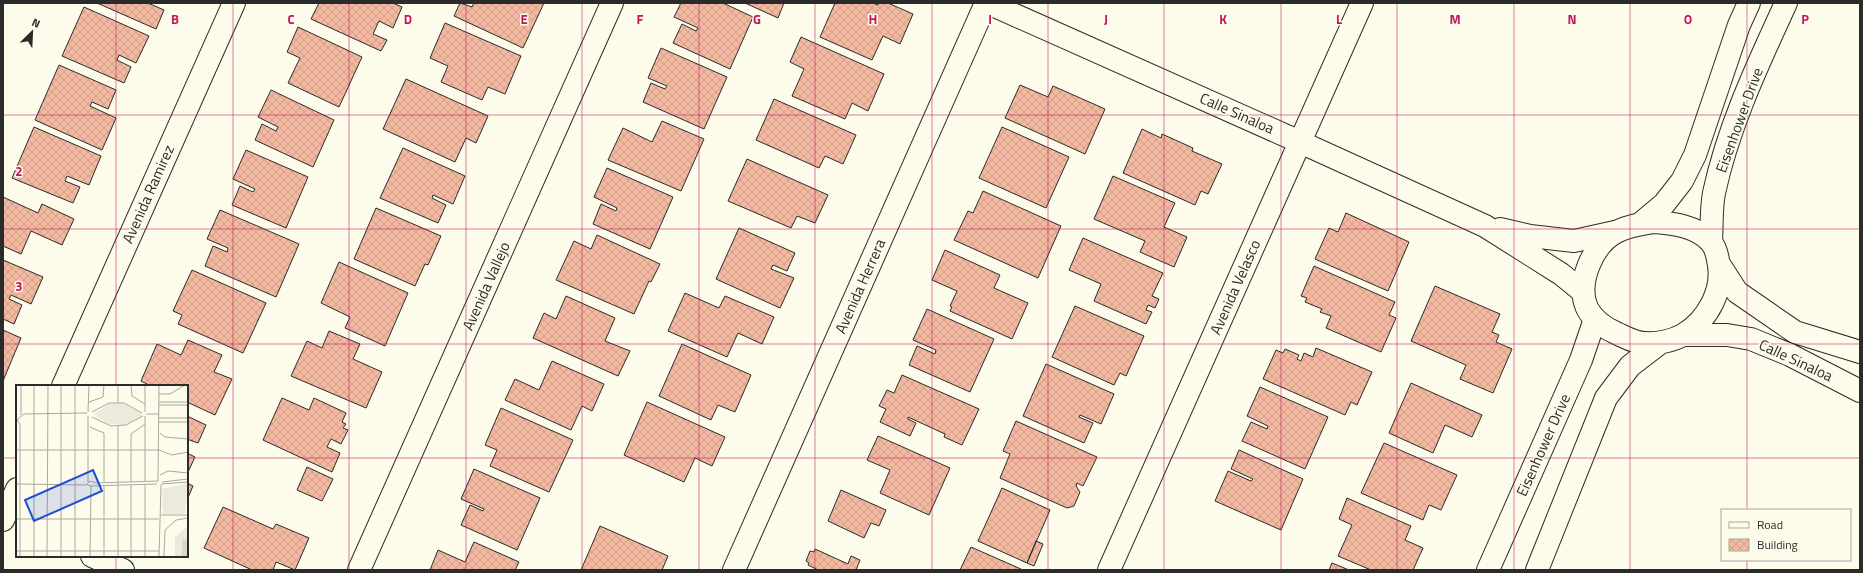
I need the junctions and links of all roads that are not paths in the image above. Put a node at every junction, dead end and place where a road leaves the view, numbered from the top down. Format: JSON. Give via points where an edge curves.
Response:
{"nodes":[{"id":1,"x":234,"y":3,"type":"edge"},
{"id":2,"x":612,"y":3,"type":"edge"},
{"id":3,"x":987,"y":3,"type":"edge"},
{"id":4,"x":1362,"y":3,"type":"edge"},
{"id":5,"x":1749,"y":3,"type":"edge"},
{"id":6,"x":1786,"y":3,"type":"edge"},
{"id":7,"x":1300,"y":142,"type":"junction"},
{"id":8,"x":1640,"y":224,"type":"junction"},
{"id":9,"x":1485,"y":226,"type":"junction"},
{"id":10,"x":1615,"y":232,"type":"junction"},
{"id":11,"x":1711,"y":242,"type":"junction"},
{"id":12,"x":1719,"y":264,"type":"junction"},
{"id":13,"x":1582,"y":291,"type":"junction"},
{"id":14,"x":1595,"y":320,"type":"junction"},
{"id":15,"x":1683,"y":335,"type":"junction"},
{"id":16,"x":1660,"y":343,"type":"junction"},
{"id":17,"x":1860,"y":352,"type":"edge"},
{"id":18,"x":63,"y":385,"type":"edge"},
{"id":19,"x":1860,"y":391,"type":"edge"},
{"id":20,"x":16,"y":492,"type":"edge"},
{"id":21,"x":7,"y":519,"type":"edge"},
{"id":22,"x":94,"y":557,"type":"edge"},
{"id":23,"x":123,"y":570,"type":"edge"},
{"id":24,"x":359,"y":570,"type":"edge"},
{"id":25,"x":734,"y":570,"type":"edge"},
{"id":26,"x":1109,"y":570,"type":"edge"},
{"id":27,"x":1488,"y":570,"type":"edge"},
{"id":28,"x":1537,"y":570,"type":"edge"}],
"edges":[{"from":1,"to":18,"type":"street","name":"Avenida Ramirez"},
{"from":2,"to":24,"type":"street","name":"Avenida Vallejo"},
{"from":3,"to":7,"type":"street","name":"Calle Sinaloa"},
{"from":3,"to":25,"type":"street","name":"Avenida Herrera"},
{"from":4,"to":7,"type":"street","name":"Avenida Velasco"},
{"from":5,"to":8,"type":"street","name":"Eisenhower Drive","via":[[1739,24],[1695,155],[1682,181],[1664,204]]},
{"from":6,"to":11,"type":"street","name":"Eisenhower Drive","via":[[1755,70],[1724,155],[1714,195]]},
{"from":7,"to":9,"type":"street","name":"Calle Sinaloa"},
{"from":7,"to":26,"type":"street","name":"Avenida Velasco"},
{"from":8,"to":10,"type":"street"},
{"from":8,"to":11,"type":"street","via":[[1671,223],[1686,227]]},
{"from":9,"to":10,"type":"street","name":"Calle Sinaloa","via":[[1530,236],[1574,241]]},
{"from":9,"to":13,"type":"street","name":"Calle Sinaloa","via":[[1561,274]]},
{"from":10,"to":13,"type":"street","via":[[1602,243],[1592,258]]},
{"from":11,"to":12,"type":"street"},
{"from":12,"to":15,"type":"street","via":[[1719,289],[1709,308]]},
{"from":12,"to":17,"type":"street","name":"Calle Sinaloa","via":[[1737,292],[1795,332]]},
{"from":13,"to":14,"type":"street","via":[[1587,308]]},
{"from":14,"to":16,"type":"street","via":[[1626,338],[1643,343]]},
{"from":14,"to":27,"type":"street","name":"Eisenhower Drive","via":[[1581,360]]},
{"from":15,"to":16,"type":"street"},
{"from":15,"to":19,"type":"street","name":"Calle Sinaloa","via":[[1727,335],[1751,339],[1790,355]]},
{"from":16,"to":28,"type":"street","via":[[1630,366],[1606,398]]},
{"from":20,"to":21,"type":"street"},
{"from":22,"to":23,"type":"street"}]}
